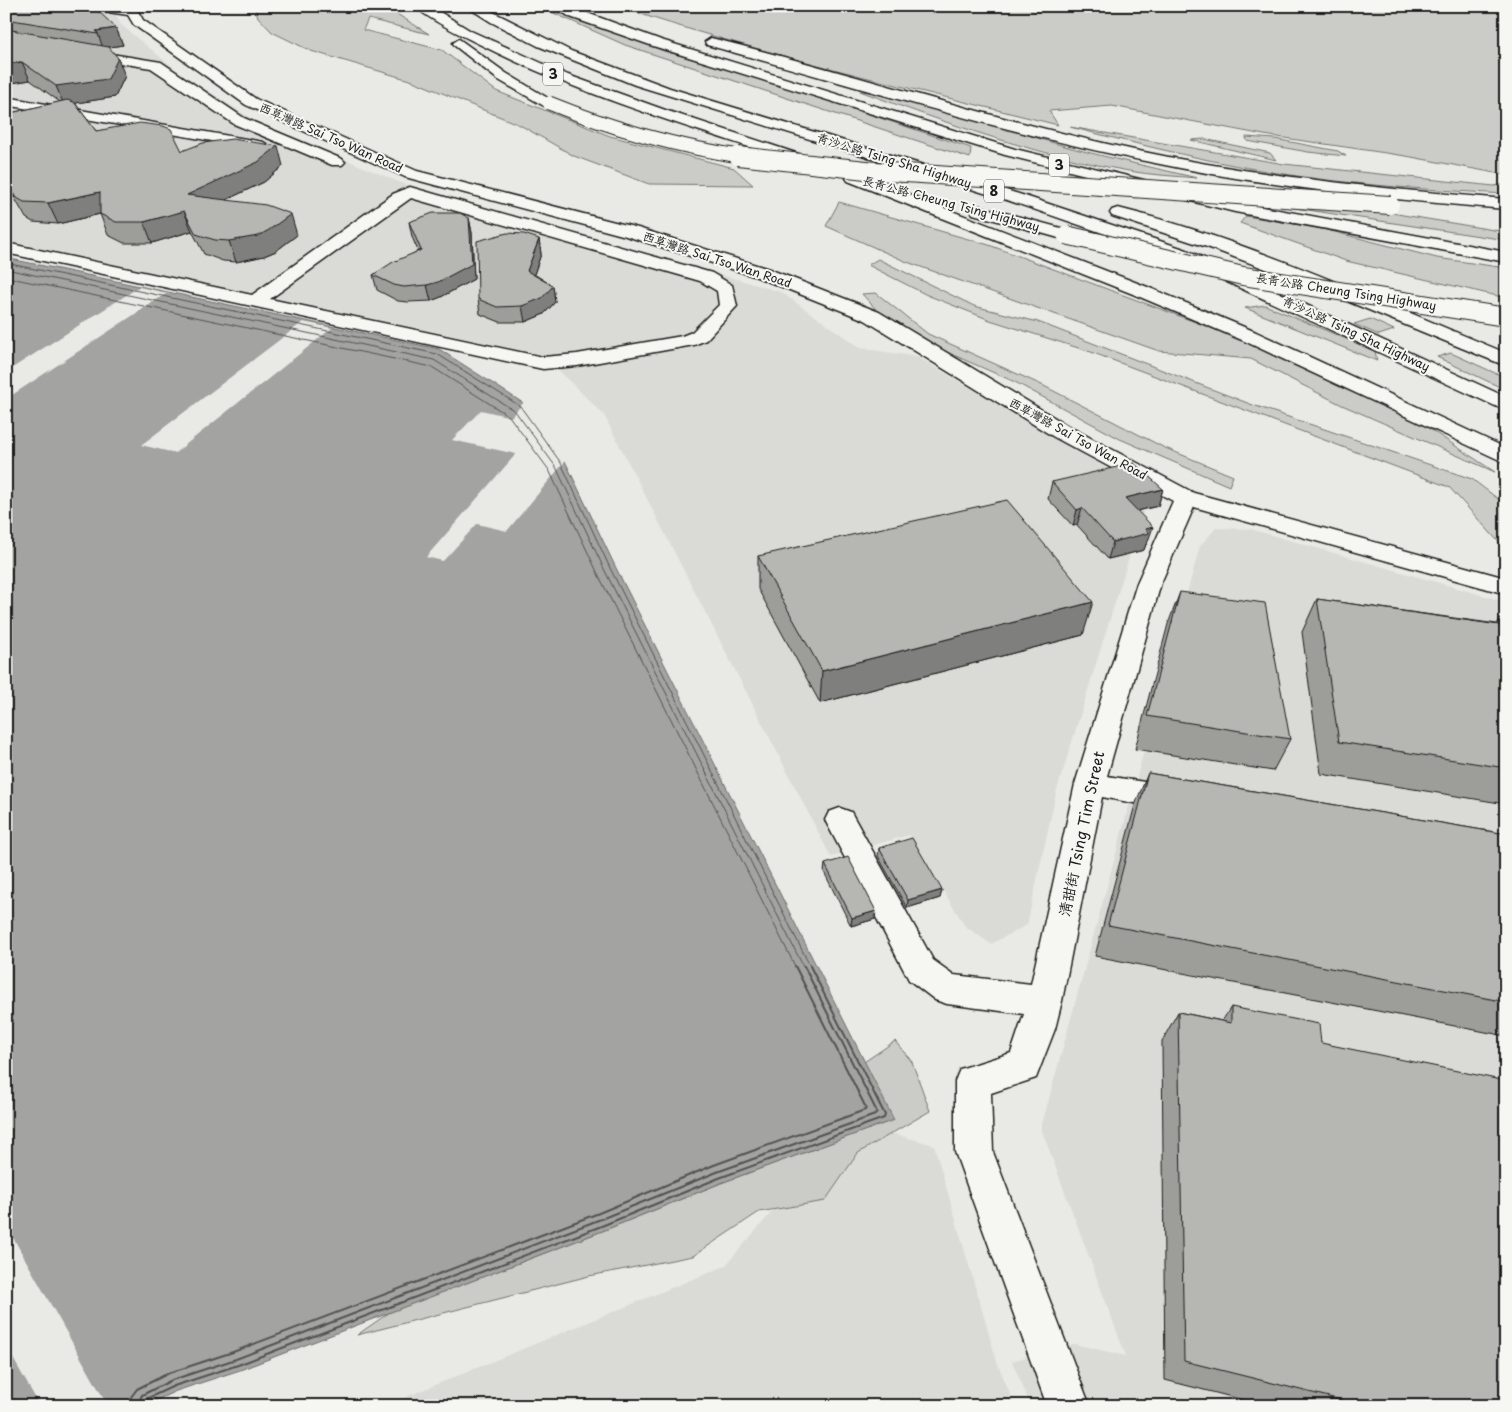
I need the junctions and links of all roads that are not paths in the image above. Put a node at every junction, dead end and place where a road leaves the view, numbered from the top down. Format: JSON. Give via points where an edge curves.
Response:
{"nodes":[{"id":1,"x":95,"y":6,"type":"edge"},
{"id":2,"x":421,"y":6,"type":"edge"},
{"id":3,"x":472,"y":6,"type":"edge"},
{"id":4,"x":504,"y":6,"type":"edge"},
{"id":5,"x":559,"y":6,"type":"edge"},
{"id":6,"x":593,"y":7,"type":"edge"},
{"id":7,"x":130,"y":9,"type":"edge"},
{"id":8,"x":447,"y":23,"type":"junction"},
{"id":9,"x":643,"y":23,"type":"dead end"},
{"id":10,"x":692,"y":37,"type":"dead end"},
{"id":11,"x":6,"y":41,"type":"edge"},
{"id":12,"x":6,"y":101,"type":"edge"},
{"id":13,"x":215,"y":118,"type":"junction"},
{"id":14,"x":185,"y":132,"type":"junction"},
{"id":15,"x":326,"y":157,"type":"junction"},
{"id":16,"x":351,"y":168,"type":"dead end"},
{"id":17,"x":854,"y":178,"type":"junction"},
{"id":18,"x":394,"y":185,"type":"dead end"},
{"id":19,"x":410,"y":192,"type":"junction"},
{"id":20,"x":1071,"y":199,"type":"dead end"},
{"id":21,"x":1506,"y":204,"type":"edge"},
{"id":22,"x":1100,"y":207,"type":"dead end"},
{"id":23,"x":1506,"y":213,"type":"edge"},
{"id":24,"x":6,"y":248,"type":"edge"},
{"id":25,"x":1506,"y":257,"type":"edge"},
{"id":26,"x":255,"y":301,"type":"junction"},
{"id":27,"x":1506,"y":317,"type":"edge"},
{"id":28,"x":1506,"y":360,"type":"edge"},
{"id":29,"x":1506,"y":405,"type":"edge"},
{"id":30,"x":1506,"y":456,"type":"edge"},
{"id":31,"x":1186,"y":498,"type":"junction"},
{"id":32,"x":1506,"y":586,"type":"edge"},
{"id":33,"x":1090,"y":784,"type":"junction"},
{"id":34,"x":1207,"y":804,"type":"edge"},
{"id":35,"x":840,"y":820,"type":"dead end"},
{"id":36,"x":1045,"y":1001,"type":"junction"},
{"id":37,"x":1069,"y":1406,"type":"edge"}],
"edges":[{"from":1,"to":7,"type":"main road"},
{"from":2,"to":8,"type":"main road","name":"長青公路 Cheung Tsing Highway","number":"3"},
{"from":3,"to":29,"type":"main road","name":"青沙公路 Tsing Sha Highway","number":"8","via":[[508,28],[608,71],[1016,198],[1180,254]]},
{"from":4,"to":20,"type":"main road","name":"青沙公路 Tsing Sha Highway","number":"8","via":[[556,33],[631,64]]},
{"from":5,"to":25,"type":"main road","number":"3","via":[[657,43],[1010,152],[1235,206]]},
{"from":6,"to":9,"type":"main road"},
{"from":7,"to":31,"type":"main road","name":"西草灣路 Sai Tso Wan Road","via":[[138,22],[251,102],[338,143],[411,174],[651,238],[763,273],[872,316],[1062,432]]},
{"from":8,"to":17,"type":"main road","name":"長青公路 Cheung Tsing Highway","number":"3","bridge":true,"via":[[506,55],[561,78]]},
{"from":8,"to":23,"type":"main road","bridge":true,"via":[[454,37],[479,61],[527,92],[602,125],[678,144],[768,159],[885,170]]},
{"from":10,"to":21,"type":"main road","via":[[1134,154],[1322,186]]},
{"from":11,"to":13,"type":"main road","via":[[156,65]]},
{"from":12,"to":14,"type":"main road"},
{"from":13,"to":14,"type":"main road"},
{"from":13,"to":15,"type":"main road","via":[[239,121]]},
{"from":14,"to":15,"type":"main road"},
{"from":15,"to":16,"type":"main road"},
{"from":17,"to":27,"type":"main road","name":"長青公路 Cheung Tsing Highway","number":"3","bridge":true,"via":[[1066,235],[1243,276]]},
{"from":17,"to":30,"type":"main road","via":[[1249,336]]},
{"from":18,"to":19,"type":"main road"},
{"from":19,"to":26,"type":"main road"},
{"from":19,"to":26,"type":"main road","via":[[706,277],[726,289],[728,306],[699,336],[686,341],[543,363]]},
{"from":22,"to":28,"type":"main road","name":"青沙公路 Tsing Sha Highway","via":[[1299,275]]},
{"from":24,"to":26,"type":"main road"},
{"from":31,"to":32,"type":"main road","name":"西草灣路 Sai Tso Wan Road"},
{"from":31,"to":33,"type":"main road","name":"清甜街 Tsing Tim Street","via":[[1149,583]]},
{"from":33,"to":34,"type":"main road"},
{"from":33,"to":36,"type":"main road","name":"清甜街 Tsing Tim Street"},
{"from":35,"to":36,"type":"main road","via":[[921,970],[947,990]]},
{"from":36,"to":37,"type":"main road","name":"清甜街 Tsing Tim Street","via":[[1023,1066],[973,1081],[974,1152]]}]}
